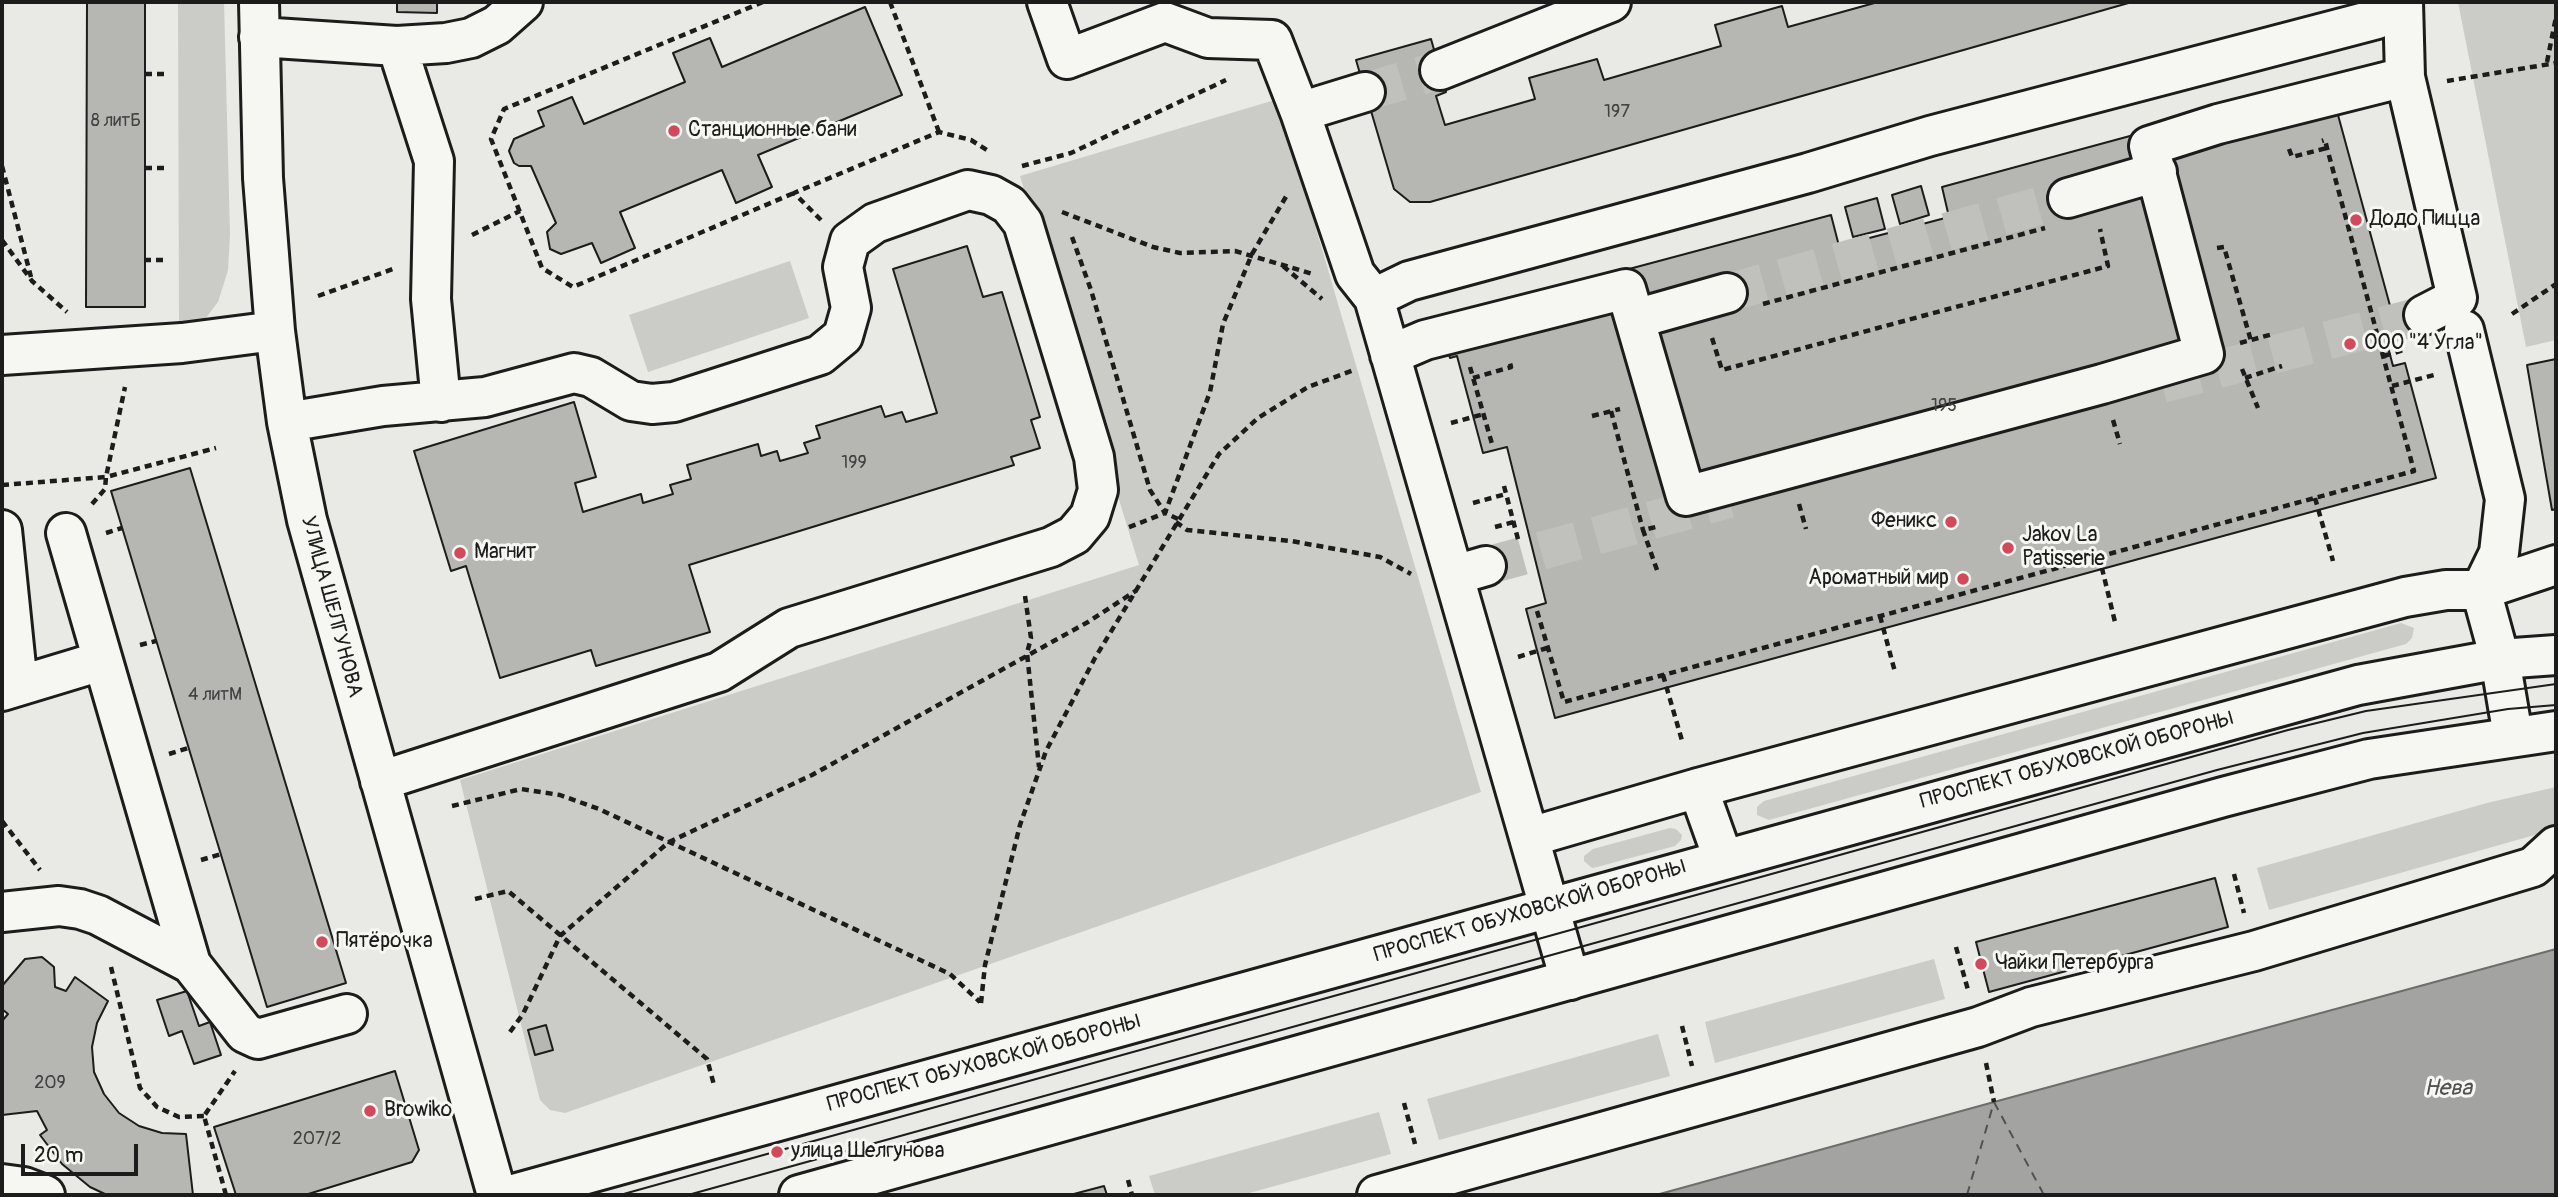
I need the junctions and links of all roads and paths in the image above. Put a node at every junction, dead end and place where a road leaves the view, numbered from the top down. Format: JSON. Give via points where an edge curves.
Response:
{"nodes":[{"id":1,"x":523,"y":2,"type":"edge"},
{"id":2,"x":763,"y":2,"type":"edge"},
{"id":3,"x":890,"y":2,"type":"edge"},
{"id":4,"x":1047,"y":2,"type":"edge"},
{"id":5,"x":1611,"y":2,"type":"edge"},
{"id":6,"x":2403,"y":3,"type":"edge"},
{"id":7,"x":1162,"y":12,"type":"edge"},
{"id":8,"x":2556,"y":18,"type":"edge"},
{"id":9,"x":259,"y":19,"type":"edge"},
{"id":10,"x":397,"y":46,"type":"junction"},
{"id":11,"x":1279,"y":61,"type":"junction"},
{"id":12,"x":2547,"y":62,"type":"junction"},
{"id":13,"x":2556,"y":63,"type":"edge"},
{"id":14,"x":1440,"y":70,"type":"tunnel mouth"},
{"id":15,"x":145,"y":74,"type":"dead end"},
{"id":16,"x":166,"y":74,"type":"dead end"},
{"id":17,"x":2405,"y":77,"type":"junction"},
{"id":18,"x":2447,"y":81,"type":"dead end"},
{"id":19,"x":1365,"y":92,"type":"tunnel mouth"},
{"id":20,"x":1300,"y":112,"type":"junction"},
{"id":21,"x":939,"y":132,"type":"junction"},
{"id":22,"x":2320,"y":142,"type":"dead end"},
{"id":23,"x":2327,"y":148,"type":"junction"},
{"id":24,"x":2289,"y":149,"type":"dead end"},
{"id":25,"x":992,"y":154,"type":"dead end"},
{"id":26,"x":2,"y":166,"type":"edge"},
{"id":27,"x":145,"y":168,"type":"dead end"},
{"id":28,"x":164,"y":168,"type":"dead end"},
{"id":29,"x":1014,"y":168,"type":"dead end"},
{"id":30,"x":2157,"y":172,"type":"junction"},
{"id":31,"x":1292,"y":187,"type":"dead end"},
{"id":32,"x":794,"y":193,"type":"junction"},
{"id":33,"x":520,"y":211,"type":"junction"},
{"id":34,"x":1062,"y":212,"type":"dead end"},
{"id":35,"x":2057,"y":213,"type":"joint"},
{"id":36,"x":497,"y":222,"type":"dead end"},
{"id":37,"x":2099,"y":227,"type":"dead end"},
{"id":38,"x":2,"y":240,"type":"edge"},
{"id":39,"x":850,"y":241,"type":"junction"},
{"id":40,"x":2217,"y":248,"type":"dead end"},
{"id":41,"x":1252,"y":254,"type":"junction"},
{"id":42,"x":144,"y":260,"type":"dead end"},
{"id":43,"x":164,"y":260,"type":"dead end"},
{"id":44,"x":392,"y":270,"type":"dead end"},
{"id":45,"x":32,"y":281,"type":"junction"},
{"id":46,"x":2556,"y":284,"type":"edge"},
{"id":47,"x":1364,"y":286,"type":"junction"},
{"id":48,"x":318,"y":296,"type":"dead end"},
{"id":49,"x":1743,"y":299,"type":"joint"},
{"id":50,"x":2512,"y":314,"type":"dead end"},
{"id":51,"x":1635,"y":319,"type":"junction"},
{"id":52,"x":2420,"y":330,"type":"joint"},
{"id":53,"x":2464,"y":330,"type":"dead end"},
{"id":54,"x":275,"y":331,"type":"junction"},
{"id":55,"x":1711,"y":333,"type":"dead end"},
{"id":56,"x":2273,"y":334,"type":"dead end"},
{"id":57,"x":2251,"y":341,"type":"junction"},
{"id":58,"x":2243,"y":343,"type":"dead end"},
{"id":59,"x":120,"y":346,"type":"junction"},
{"id":60,"x":2,"y":355,"type":"edge"},
{"id":61,"x":1508,"y":356,"type":"dead end"},
{"id":62,"x":2384,"y":356,"type":"junction"},
{"id":63,"x":1374,"y":362,"type":"junction"},
{"id":64,"x":1478,"y":364,"type":"dead end"},
{"id":65,"x":2282,"y":366,"type":"dead end"},
{"id":66,"x":2241,"y":368,"type":"dead end"},
{"id":67,"x":1473,"y":378,"type":"junction"},
{"id":68,"x":2245,"y":378,"type":"junction"},
{"id":69,"x":442,"y":402,"type":"junction"},
{"id":70,"x":2258,"y":408,"type":"dead end"},
{"id":71,"x":1621,"y":409,"type":"dead end"},
{"id":72,"x":1611,"y":411,"type":"junction"},
{"id":73,"x":1484,"y":414,"type":"junction"},
{"id":74,"x":1592,"y":416,"type":"dead end"},
{"id":75,"x":287,"y":422,"type":"junction"},
{"id":76,"x":1448,"y":423,"type":"dead end"},
{"id":77,"x":2114,"y":423,"type":"dead end"},
{"id":78,"x":1492,"y":444,"type":"dead end"},
{"id":79,"x":2120,"y":444,"type":"dead end"},
{"id":80,"x":216,"y":448,"type":"dead end"},
{"id":81,"x":106,"y":477,"type":"junction"},
{"id":82,"x":2,"y":485,"type":"edge"},
{"id":83,"x":1504,"y":486,"type":"dead end"},
{"id":84,"x":1506,"y":494,"type":"junction"},
{"id":85,"x":2315,"y":498,"type":"junction"},
{"id":86,"x":1471,"y":503,"type":"dead end"},
{"id":87,"x":1801,"y":508,"type":"dead end"},
{"id":88,"x":1166,"y":513,"type":"junction"},
{"id":89,"x":1177,"y":521,"type":"junction"},
{"id":90,"x":1660,"y":526,"type":"dead end"},
{"id":91,"x":1128,"y":528,"type":"dead end"},
{"id":92,"x":2,"y":530,"type":"edge"},
{"id":93,"x":1643,"y":530,"type":"junction"},
{"id":94,"x":1806,"y":530,"type":"dead end"},
{"id":95,"x":66,"y":533,"type":"joint"},
{"id":96,"x":1521,"y":548,"type":"dead end"},
{"id":97,"x":2099,"y":556,"type":"junction"},
{"id":98,"x":1019,"y":557,"type":"junction"},
{"id":99,"x":2333,"y":561,"type":"dead end"},
{"id":100,"x":2556,"y":565,"type":"edge"},
{"id":101,"x":1657,"y":569,"type":"dead end"},
{"id":102,"x":1405,"y":571,"type":"dead end"},
{"id":103,"x":1141,"y":587,"type":"junction"},
{"id":104,"x":2481,"y":590,"type":"junction"},
{"id":105,"x":1537,"y":611,"type":"dead end"},
{"id":106,"x":1880,"y":616,"type":"junction"},
{"id":107,"x":2115,"y":622,"type":"dead end"},
{"id":108,"x":1547,"y":648,"type":"junction"},
{"id":109,"x":1027,"y":653,"type":"junction"},
{"id":110,"x":2556,"y":655,"type":"edge"},
{"id":111,"x":1513,"y":658,"type":"dead end"},
{"id":112,"x":2500,"y":659,"type":"junction"},
{"id":113,"x":101,"y":662,"type":"junction"},
{"id":114,"x":1895,"y":672,"type":"dead end"},
{"id":115,"x":1663,"y":675,"type":"junction"},
{"id":116,"x":10,"y":688,"type":"edge"},
{"id":117,"x":2556,"y":732,"type":"edge"},
{"id":118,"x":2513,"y":736,"type":"junction"},
{"id":119,"x":1683,"y":744,"type":"dead end"},
{"id":120,"x":1039,"y":771,"type":"junction"},
{"id":121,"x":380,"y":781,"type":"junction"},
{"id":122,"x":1699,"y":788,"type":"junction"},
{"id":123,"x":452,"y":806,"type":"dead end"},
{"id":124,"x":2,"y":821,"type":"edge"},
{"id":125,"x":1530,"y":837,"type":"junction"},
{"id":126,"x":669,"y":842,"type":"junction"},
{"id":127,"x":1723,"y":858,"type":"junction"},
{"id":128,"x":2549,"y":864,"type":"edge"},
{"id":129,"x":2234,"y":874,"type":"dead end"},
{"id":130,"x":475,"y":900,"type":"dead end"},
{"id":131,"x":59,"y":906,"type":"junction"},
{"id":132,"x":1551,"y":906,"type":"junction"},
{"id":133,"x":2,"y":912,"type":"edge"},
{"id":134,"x":98,"y":915,"type":"junction"},
{"id":135,"x":2247,"y":923,"type":"dead end"},
{"id":136,"x":560,"y":936,"type":"junction"},
{"id":137,"x":1956,"y":947,"type":"dead end"},
{"id":138,"x":191,"y":964,"type":"junction"},
{"id":139,"x":1570,"y":980,"type":"junction"},
{"id":140,"x":1970,"y":998,"type":"dead end"},
{"id":141,"x":348,"y":1014,"type":"dead end"},
{"id":142,"x":1682,"y":1026,"type":"dead end"},
{"id":143,"x":510,"y":1032,"type":"dead end"},
{"id":144,"x":258,"y":1039,"type":"junction"},
{"id":145,"x":1988,"y":1073,"type":"dead end"},
{"id":146,"x":1694,"y":1075,"type":"dead end"},
{"id":147,"x":714,"y":1085,"type":"dead end"},
{"id":148,"x":1404,"y":1102,"type":"dead end"},
{"id":149,"x":1994,"y":1102,"type":"dead end"},
{"id":150,"x":204,"y":1116,"type":"junction"},
{"id":151,"x":1418,"y":1154,"type":"dead end"},
{"id":152,"x":1128,"y":1180,"type":"dead end"},
{"id":153,"x":2,"y":1184,"type":"edge"},
{"id":154,"x":46,"y":1195,"type":"edge"},
{"id":155,"x":226,"y":1195,"type":"edge"},
{"id":156,"x":497,"y":1195,"type":"edge"},
{"id":157,"x":510,"y":1195,"type":"edge"},
{"id":158,"x":799,"y":1195,"type":"edge"},
{"id":159,"x":1132,"y":1195,"type":"edge"},
{"id":160,"x":1377,"y":1195,"type":"edge"}],
"edges":[{"from":1,"to":10,"type":"main road","via":[[496,25],[471,38]]},
{"from":2,"to":33,"type":"path","via":[[504,109],[491,139]]},
{"from":3,"to":21,"type":"path"},
{"from":4,"to":7,"type":"main road","via":[[1068,59]]},
{"from":5,"to":14,"type":"main road"},
{"from":6,"to":17,"type":"main road"},
{"from":6,"to":47,"type":"main road","via":[[2377,19],[1930,136],[1409,281]]},
{"from":7,"to":11,"type":"main road","via":[[1208,38],[1272,40]]},
{"from":8,"to":12,"type":"path"},
{"from":9,"to":10,"type":"main road"},
{"from":9,"to":54,"type":"main road","name":"УЛИЦА ШЕЛГУНОВА","via":[[262,178]]},
{"from":10,"to":69,"type":"main road","via":[[434,161],[431,299]]},
{"from":11,"to":20,"type":"main road"},
{"from":11,"to":29,"type":"path","via":[[1230,78],[1071,153]]},
{"from":12,"to":13,"type":"path"},
{"from":12,"to":18,"type":"path"},
{"from":15,"to":16,"type":"path"},
{"from":17,"to":30,"type":"main road","via":[[2149,146]]},
{"from":17,"to":52,"type":"main road","via":[[2458,299]]},
{"from":19,"to":20,"type":"main road"},
{"from":20,"to":47,"type":"main road"},
{"from":21,"to":25,"type":"path","via":[[971,140]]},
{"from":21,"to":32,"type":"path"},
{"from":22,"to":23,"type":"path","via":[[2325,140]]},
{"from":23,"to":24,"type":"path","via":[[2291,157]]},
{"from":23,"to":62,"type":"path"},
{"from":26,"to":45,"type":"path"},
{"from":27,"to":28,"type":"path"},
{"from":30,"to":35,"type":"main road"},
{"from":30,"to":51,"type":"main road","via":[[2204,354],[2102,384],[1686,496]]},
{"from":31,"to":41,"type":"path"},
{"from":32,"to":33,"type":"path","via":[[573,287],[542,268]]},
{"from":32,"to":39,"type":"path"},
{"from":33,"to":36,"type":"path"},
{"from":34,"to":41,"type":"path","via":[[1180,253]]},
{"from":35,"to":49,"type":"path"},
{"from":37,"to":55,"type":"path","via":[[2108,266],[1722,370]]},
{"from":38,"to":45,"type":"path"},
{"from":39,"to":69,"type":"main road","via":[[843,267],[851,308],[843,336],[820,355],[674,402],[631,401],[591,377],[574,373],[485,397]]},
{"from":39,"to":98,"type":"main road","via":[[875,223],[968,190],[1009,205],[1023,223],[1094,457],[1098,490],[1090,516],[1074,535]]},
{"from":40,"to":57,"type":"path","via":[[2224,247]]},
{"from":41,"to":47,"type":"path","via":[[1311,273],[1337,287]]},
{"from":41,"to":88,"type":"path","via":[[1223,324],[1210,392]]},
{"from":42,"to":43,"type":"path"},
{"from":44,"to":48,"type":"path"},
{"from":45,"to":59,"type":"path"},
{"from":46,"to":50,"type":"path"},
{"from":47,"to":63,"type":"main road"},
{"from":49,"to":51,"type":"main road"},
{"from":51,"to":63,"type":"main road","via":[[1626,289],[1425,340]]},
{"from":52,"to":62,"type":"path"},
{"from":53,"to":104,"type":"main road","via":[[2505,499],[2499,553]]},
{"from":54,"to":59,"type":"main road"},
{"from":54,"to":75,"type":"main road","name":"УЛИЦА ШЕЛГУНОВА"},
{"from":56,"to":57,"type":"path"},
{"from":57,"to":58,"type":"path"},
{"from":59,"to":60,"type":"main road"},
{"from":59,"to":81,"type":"path"},
{"from":61,"to":67,"type":"path","via":[[1511,367]]},
{"from":62,"to":85,"type":"path","via":[[2414,471]]},
{"from":63,"to":89,"type":"path","via":[[1308,387],[1258,418],[1219,454]]},
{"from":63,"to":125,"type":"main road","via":[[1470,570]]},
{"from":64,"to":67,"type":"path","via":[[1470,366]]},
{"from":65,"to":68,"type":"path"},
{"from":66,"to":68,"type":"path"},
{"from":67,"to":73,"type":"path"},
{"from":68,"to":70,"type":"path"},
{"from":69,"to":75,"type":"main road","via":[[383,406]]},
{"from":71,"to":72,"type":"path"},
{"from":72,"to":74,"type":"path"},
{"from":72,"to":93,"type":"path"},
{"from":73,"to":76,"type":"path"},
{"from":73,"to":78,"type":"path"},
{"from":75,"to":121,"type":"main road","name":"УЛИЦА ШЕЛГУНОВА","via":[[307,520]]},
{"from":77,"to":79,"type":"path"},
{"from":80,"to":81,"type":"path"},
{"from":81,"to":82,"type":"path"},
{"from":81,"to":95,"type":"path","via":[[105,489]]},
{"from":83,"to":84,"type":"path"},
{"from":84,"to":86,"type":"path"},
{"from":84,"to":96,"type":"path"},
{"from":85,"to":97,"type":"path"},
{"from":85,"to":99,"type":"path"},
{"from":87,"to":94,"type":"path"},
{"from":88,"to":89,"type":"path"},
{"from":88,"to":91,"type":"path"},
{"from":89,"to":102,"type":"path","via":[[1187,530],[1291,541],[1380,557]]},
{"from":89,"to":103,"type":"path"},
{"from":90,"to":93,"type":"path"},
{"from":92,"to":116,"type":"main road"},
{"from":93,"to":101,"type":"path"},
{"from":95,"to":113,"type":"main road"},
{"from":97,"to":106,"type":"path"},
{"from":97,"to":107,"type":"path"},
{"from":98,"to":109,"type":"path","via":[[1031,638]]},
{"from":98,"to":121,"type":"main road","via":[[789,628],[719,672]]},
{"from":100,"to":104,"type":"main road"},
{"from":103,"to":109,"type":"path","via":[[1088,622]]},
{"from":103,"to":120,"type":"path","via":[[1095,658]]},
{"from":104,"to":112,"type":"main road"},
{"from":104,"to":122,"type":"main road","via":[[2405,597]]},
{"from":105,"to":108,"type":"path"},
{"from":106,"to":114,"type":"path"},
{"from":106,"to":115,"type":"path"},
{"from":108,"to":111,"type":"path"},
{"from":108,"to":115,"type":"path","via":[[1563,702]]},
{"from":109,"to":120,"type":"path"},
{"from":109,"to":126,"type":"path","via":[[811,775]]},
{"from":110,"to":112,"type":"main road","name":"ПРОСПЕКТ ОБУХОВСКОЙ ОБОРОНЫ"},
{"from":112,"to":118,"type":"main road"},
{"from":112,"to":127,"type":"main road","name":"ПРОСПЕКТ ОБУХОВСКОЙ ОБОРОНЫ","via":[[2358,685]]},
{"from":113,"to":116,"type":"main road"},
{"from":113,"to":138,"type":"main road"},
{"from":115,"to":119,"type":"path"},
{"from":117,"to":118,"type":"main road"},
{"from":118,"to":139,"type":"main road","via":[[2369,758]]},
{"from":120,"to":126,"type":"path","via":[[1020,825],[985,965],[981,1003],[950,974]]},
{"from":121,"to":156,"type":"main road","name":"УЛИЦА ШЕЛГУНОВА"},
{"from":122,"to":125,"type":"main road"},
{"from":122,"to":127,"type":"main road"},
{"from":123,"to":126,"type":"path","via":[[521,789],[560,795]]},
{"from":124,"to":131,"type":"path","via":[[53,885]]},
{"from":125,"to":132,"type":"main road"},
{"from":126,"to":136,"type":"path"},
{"from":127,"to":132,"type":"main road","name":"ПРОСПЕКТ ОБУХОВСКОЙ ОБОРОНЫ"},
{"from":128,"to":160,"type":"main road","via":[[2254,951],[2031,1007],[1978,1027]]},
{"from":129,"to":135,"type":"path"},
{"from":130,"to":136,"type":"path","via":[[508,891]]},
{"from":131,"to":133,"type":"main road"},
{"from":131,"to":134,"type":"main road"},
{"from":132,"to":139,"type":"main road"},
{"from":132,"to":157,"type":"main road","name":"ПРОСПЕКТ ОБУХОВСКОЙ ОБОРОНЫ"},
{"from":134,"to":138,"type":"main road"},
{"from":134,"to":150,"type":"path","via":[[141,1088],[157,1107],[179,1117]]},
{"from":136,"to":143,"type":"path"},
{"from":136,"to":147,"type":"path","via":[[707,1059]]},
{"from":137,"to":140,"type":"path"},
{"from":138,"to":144,"type":"main road","via":[[245,1032]]},
{"from":139,"to":158,"type":"main road"},
{"from":141,"to":144,"type":"main road"},
{"from":142,"to":146,"type":"path"},
{"from":144,"to":150,"type":"path"},
{"from":145,"to":149,"type":"path"},
{"from":148,"to":151,"type":"path"},
{"from":150,"to":155,"type":"path"},
{"from":152,"to":159,"type":"path"},
{"from":153,"to":154,"type":"main road"}]}
